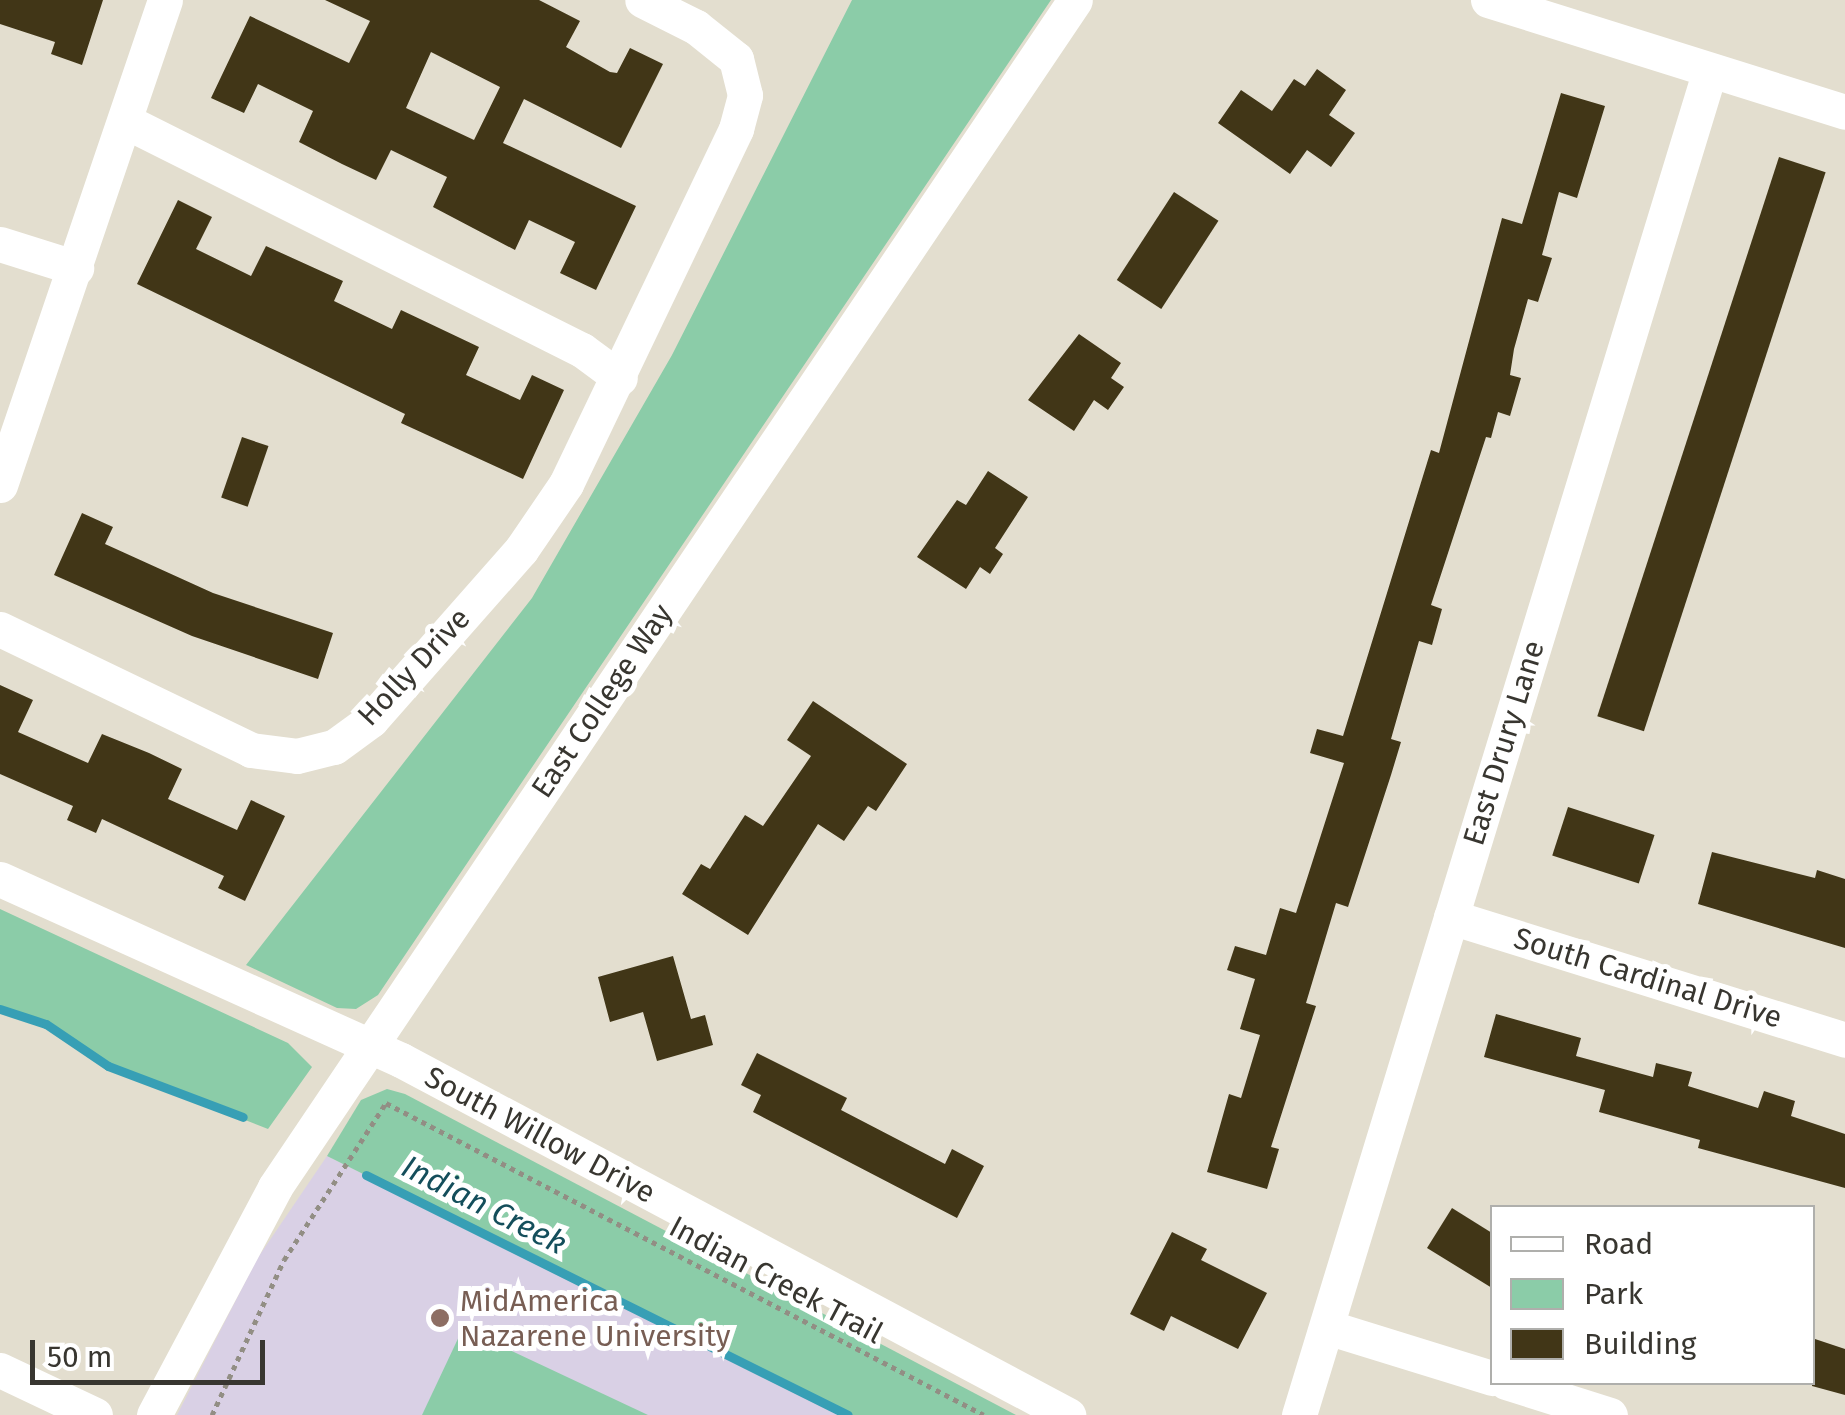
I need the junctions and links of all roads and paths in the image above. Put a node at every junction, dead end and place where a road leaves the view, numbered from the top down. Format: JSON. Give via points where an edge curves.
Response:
{"nodes":[{"id":1,"x":166,"y":0,"type":"edge"},
{"id":2,"x":642,"y":0,"type":"edge"},
{"id":3,"x":1075,"y":0,"type":"edge"},
{"id":4,"x":1488,"y":0,"type":"edge"},
{"id":5,"x":1710,"y":70,"type":"junction"},
{"id":6,"x":1845,"y":112,"type":"edge"},
{"id":7,"x":127,"y":122,"type":"junction"},
{"id":8,"x":0,"y":244,"type":"edge"},
{"id":9,"x":76,"y":268,"type":"junction"},
{"id":10,"x":620,"y":378,"type":"junction"},
{"id":11,"x":0,"y":485,"type":"edge"},
{"id":12,"x":0,"y":630,"type":"edge"},
{"id":13,"x":0,"y":879,"type":"edge"},
{"id":14,"x":1451,"y":917,"type":"junction"},
{"id":15,"x":1845,"y":1040,"type":"edge"},
{"id":16,"x":370,"y":1047,"type":"junction"},
{"id":17,"x":1326,"y":1327,"type":"junction"},
{"id":18,"x":0,"y":1370,"type":"edge"},
{"id":19,"x":1490,"y":1377,"type":"edge"},
{"id":20,"x":1515,"y":1385,"type":"edge"},
{"id":21,"x":95,"y":1415,"type":"edge"},
{"id":22,"x":154,"y":1415,"type":"edge"},
{"id":23,"x":212,"y":1415,"type":"edge"},
{"id":24,"x":984,"y":1415,"type":"edge"},
{"id":25,"x":1068,"y":1415,"type":"edge"},
{"id":26,"x":1299,"y":1415,"type":"edge"},
{"id":27,"x":1610,"y":1415,"type":"edge"}],
"edges":[{"from":1,"to":7,"type":"street"},
{"from":2,"to":10,"type":"street","name":"Holly Drive","via":[[696,27],[736,59],[745,95],[736,129]]},
{"from":3,"to":16,"type":"street","name":"East College Way"},
{"from":4,"to":5,"type":"street"},
{"from":5,"to":6,"type":"street"},
{"from":5,"to":14,"type":"street","name":"East Drury Lane"},
{"from":7,"to":9,"type":"street"},
{"from":7,"to":10,"type":"street","via":[[582,350]]},
{"from":8,"to":9,"type":"street"},
{"from":9,"to":11,"type":"street"},
{"from":10,"to":12,"type":"street","name":"Holly Drive","via":[[566,484],[521,550],[371,720],[334,747],[297,756],[252,750]]},
{"from":13,"to":16,"type":"street","name":"South Willow Drive"},
{"from":14,"to":15,"type":"street","name":"South Cardinal Drive"},
{"from":14,"to":17,"type":"street","name":"East Drury Lane"},
{"from":16,"to":22,"type":"street","name":"East College Way","via":[[237,1249]]},
{"from":16,"to":25,"type":"street","name":"South Willow Drive"},
{"from":17,"to":19,"type":"street"},
{"from":17,"to":26,"type":"street","name":"East Drury Lane"},
{"from":18,"to":21,"type":"street"},
{"from":20,"to":27,"type":"street"},
{"from":23,"to":24,"type":"path","name":"Indian Creek Trail","via":[[284,1260],[386,1102]]}]}
